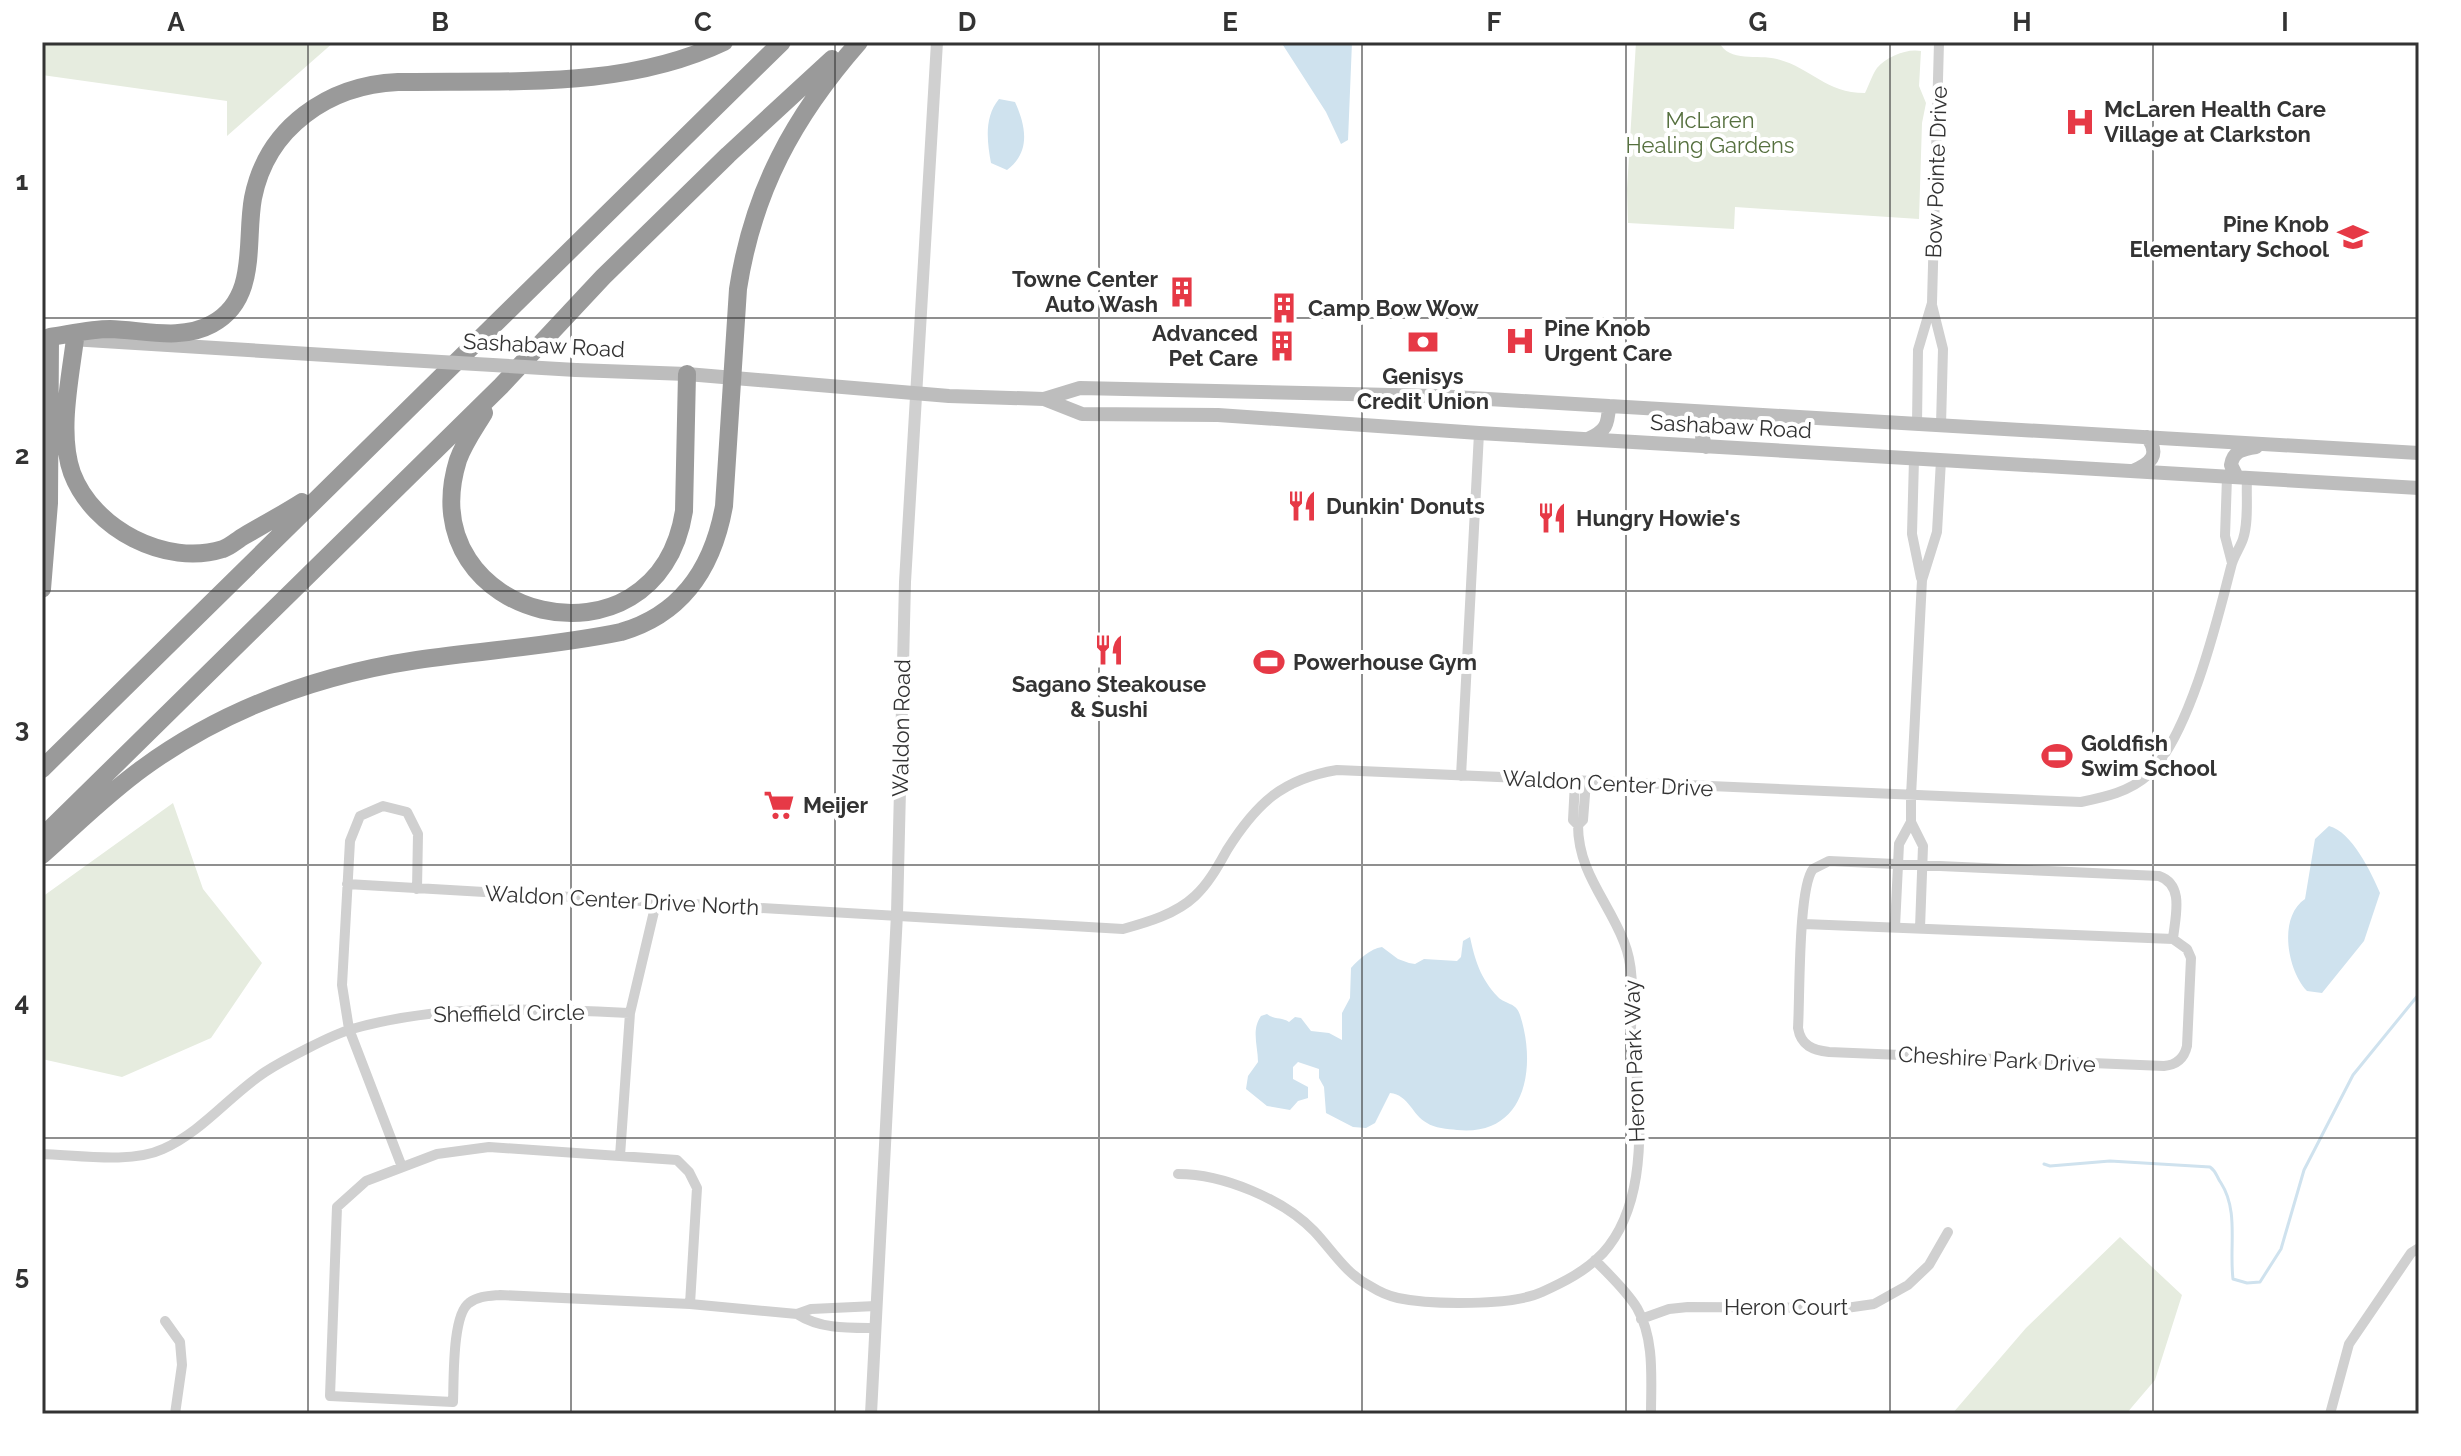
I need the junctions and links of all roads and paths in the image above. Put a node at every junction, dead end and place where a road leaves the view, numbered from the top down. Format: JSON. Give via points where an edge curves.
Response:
{"nodes":[{"id":1,"x":724,"y":42,"type":"edge"},
{"id":2,"x":782,"y":42,"type":"edge"},
{"id":3,"x":850,"y":42,"type":"edge"},
{"id":4,"x":859,"y":42,"type":"edge"},
{"id":5,"x":937,"y":42,"type":"edge"},
{"id":6,"x":1939,"y":42,"type":"edge"},
{"id":7,"x":1932,"y":303,"type":"junction"},
{"id":8,"x":46,"y":337,"type":"edge"},
{"id":9,"x":75,"y":339,"type":"junction"},
{"id":10,"x":687,"y":374,"type":"junction"},
{"id":11,"x":732,"y":377,"type":"junction"},
{"id":12,"x":501,"y":386,"type":"junction"},
{"id":13,"x":1136,"y":389,"type":"junction"},
{"id":14,"x":916,"y":393,"type":"junction"},
{"id":15,"x":1325,"y":393,"type":"junction"},
{"id":16,"x":1044,"y":399,"type":"junction"},
{"id":17,"x":1609,"y":406,"type":"junction"},
{"id":18,"x":1729,"y":413,"type":"junction"},
{"id":19,"x":1137,"y":414,"type":"junction"},
{"id":20,"x":1319,"y":422,"type":"junction"},
{"id":21,"x":1917,"y":424,"type":"junction"},
{"id":22,"x":1941,"y":425,"type":"junction"},
{"id":23,"x":1479,"y":433,"type":"junction"},
{"id":24,"x":2147,"y":437,"type":"junction"},
{"id":25,"x":1588,"y":440,"type":"junction"},
{"id":26,"x":2268,"y":444,"type":"junction"},
{"id":27,"x":1706,"y":447,"type":"junction"},
{"id":28,"x":2417,"y":454,"type":"edge"},
{"id":29,"x":1914,"y":459,"type":"junction"},
{"id":30,"x":1941,"y":460,"type":"junction"},
{"id":31,"x":349,"y":467,"type":"junction"},
{"id":32,"x":2133,"y":471,"type":"junction"},
{"id":33,"x":2237,"y":477,"type":"junction"},
{"id":34,"x":2419,"y":477,"type":"edge"},
{"id":35,"x":2394,"y":486,"type":"junction"},
{"id":36,"x":2419,"y":488,"type":"edge"},
{"id":37,"x":2232,"y":563,"type":"junction"},
{"id":38,"x":1922,"y":580,"type":"junction"},
{"id":39,"x":42,"y":589,"type":"edge"},
{"id":40,"x":42,"y":769,"type":"edge"},
{"id":41,"x":1461,"y":776,"type":"junction"},
{"id":42,"x":1580,"y":782,"type":"junction"},
{"id":43,"x":1911,"y":796,"type":"junction"},
{"id":44,"x":1911,"y":822,"type":"junction"},
{"id":45,"x":42,"y":837,"type":"edge"},
{"id":46,"x":42,"y":855,"type":"edge"},
{"id":47,"x":1898,"y":864,"type":"junction"},
{"id":48,"x":1923,"y":865,"type":"junction"},
{"id":49,"x":347,"y":884,"type":"junction"},
{"id":50,"x":417,"y":889,"type":"junction"},
{"id":51,"x":656,"y":903,"type":"junction"},
{"id":52,"x":897,"y":914,"type":"junction"},
{"id":53,"x":1804,"y":924,"type":"junction"},
{"id":54,"x":1895,"y":927,"type":"junction"},
{"id":55,"x":1920,"y":928,"type":"junction"},
{"id":56,"x":2173,"y":939,"type":"junction"},
{"id":57,"x":630,"y":1013,"type":"junction"},
{"id":58,"x":349,"y":1029,"type":"junction"},
{"id":59,"x":42,"y":1154,"type":"edge"},
{"id":60,"x":620,"y":1156,"type":"junction"},
{"id":61,"x":402,"y":1167,"type":"junction"},
{"id":62,"x":1178,"y":1174,"type":"dead end"},
{"id":63,"x":1948,"y":1232,"type":"dead end"},
{"id":64,"x":2419,"y":1248,"type":"edge"},
{"id":65,"x":1595,"y":1260,"type":"junction"},
{"id":66,"x":690,"y":1304,"type":"junction"},
{"id":67,"x":876,"y":1306,"type":"junction"},
{"id":68,"x":797,"y":1314,"type":"junction"},
{"id":69,"x":1641,"y":1319,"type":"junction"},
{"id":70,"x":165,"y":1321,"type":"dead end"},
{"id":71,"x":875,"y":1328,"type":"junction"},
{"id":72,"x":175,"y":1414,"type":"edge"},
{"id":73,"x":871,"y":1414,"type":"edge"},
{"id":74,"x":1651,"y":1414,"type":"edge"},
{"id":75,"x":2330,"y":1414,"type":"edge"}],
"edges":[{"from":1,"to":8,"type":"highway","via":[[666,65],[615,74],[389,82],[339,94],[301,117],[266,161],[254,196],[245,281],[225,315],[190,332],[107,329]]},
{"from":2,"to":31,"type":"highway"},
{"from":3,"to":12,"type":"highway","via":[[603,277]]},
{"from":4,"to":11,"type":"highway","via":[[810,101],[763,193],[742,262]]},
{"from":5,"to":14,"type":"street","name":"Waldon Road"},
{"from":6,"to":7,"type":"street","name":"Bow Pointe Drive"},
{"from":7,"to":21,"type":"street","name":"Bow Pointe Drive","via":[[1918,350]]},
{"from":7,"to":22,"type":"street","name":"Bow Pointe Drive","via":[[1943,349]]},
{"from":8,"to":9,"type":"main road","name":"Sashabaw Road"},
{"from":8,"to":39,"type":"highway","via":[[49,503]]},
{"from":9,"to":10,"type":"main road","name":"Sashabaw Road","bridge":true},
{"from":9,"to":31,"type":"highway","via":[[65,427],[72,473],[105,519],[131,539],[188,554],[224,549]]},
{"from":10,"to":11,"type":"main road","name":"Sashabaw Road"},
{"from":10,"to":12,"type":"highway","via":[[684,511],[674,549],[636,593],[586,613],[544,611],[502,593],[474,567],[457,531],[452,496],[458,460]]},
{"from":11,"to":14,"type":"main road","name":"Sashabaw Road"},
{"from":11,"to":46,"type":"highway","via":[[720,529],[705,568],[668,609],[621,632],[376,668],[254,704],[150,763]]},
{"from":12,"to":45,"type":"highway"},
{"from":13,"to":15,"type":"main road","name":"Sashabaw Road"},
{"from":13,"to":16,"type":"main road","name":"Sashabaw Road","via":[[1080,388]]},
{"from":13,"to":19,"type":"main road"},
{"from":14,"to":16,"type":"main road","name":"Sashabaw Road"},
{"from":14,"to":52,"type":"street","name":"Waldon Road","via":[[905,582]]},
{"from":15,"to":17,"type":"main road","name":"Sashabaw Road"},
{"from":15,"to":20,"type":"main road","via":[[1313,407]]},
{"from":16,"to":19,"type":"main road","name":"Sashabaw Road","via":[[1082,414]]},
{"from":17,"to":18,"type":"main road","name":"Sashabaw Road"},
{"from":17,"to":25,"type":"main road","via":[[1607,428]]},
{"from":18,"to":21,"type":"main road","name":"Sashabaw Road"},
{"from":18,"to":27,"type":"main road","via":[[1705,425]]},
{"from":19,"to":20,"type":"main road","name":"Sashabaw Road"},
{"from":20,"to":23,"type":"main road","name":"Sashabaw Road"},
{"from":21,"to":22,"type":"main road","name":"Sashabaw Road"},
{"from":22,"to":24,"type":"main road","name":"Sashabaw Road"},
{"from":23,"to":25,"type":"main road","name":"Sashabaw Road"},
{"from":23,"to":41,"type":"street"},
{"from":24,"to":26,"type":"main road","name":"Sashabaw Road"},
{"from":24,"to":32,"type":"main road","via":[[2153,458]]},
{"from":25,"to":27,"type":"main road","name":"Sashabaw Road"},
{"from":26,"to":28,"type":"main road","name":"Sashabaw Road"},
{"from":26,"to":33,"type":"main road","via":[[2236,453],[2231,465]]},
{"from":27,"to":29,"type":"main road","name":"Sashabaw Road"},
{"from":29,"to":30,"type":"main road","name":"Sashabaw Road"},
{"from":29,"to":38,"type":"street","via":[[1912,534]]},
{"from":30,"to":32,"type":"main road","name":"Sashabaw Road"},
{"from":30,"to":38,"type":"street","via":[[1937,532]]},
{"from":31,"to":40,"type":"highway"},
{"from":32,"to":33,"type":"main road","name":"Sashabaw Road"},
{"from":33,"to":35,"type":"main road","name":"Sashabaw Road"},
{"from":33,"to":37,"type":"street","name":"Waldon Center Drive","via":[[2225,536]]},
{"from":33,"to":37,"type":"street","name":"Waldon Center Drive","via":[[2244,537]]},
{"from":34,"to":35,"type":"main road"},
{"from":35,"to":36,"type":"main road","name":"Sashabaw Road"},
{"from":37,"to":43,"type":"street","name":"Waldon Center Drive","via":[[2181,724],[2168,751],[2132,787],[2081,802]]},
{"from":38,"to":43,"type":"street"},
{"from":41,"to":42,"type":"street","name":"Waldon Center Drive"},
{"from":41,"to":52,"type":"street","name":"Waldon Center Drive","via":[[1337,770],[1289,784],[1259,805],[1195,896],[1148,922],[1123,929]]},
{"from":42,"to":43,"type":"street","name":"Waldon Center Drive"},
{"from":42,"to":65,"type":"street","name":"Heron Park Way","via":[[1583,820],[1578,841],[1630,962],[1631,1047],[1639,1087],[1634,1191],[1617,1231]]},
{"from":43,"to":44,"type":"street"},
{"from":44,"to":47,"type":"street","via":[[1900,841]]},
{"from":44,"to":48,"type":"street","via":[[1922,840]]},
{"from":47,"to":48,"type":"street","name":"Cheshire Park Drive"},
{"from":47,"to":53,"type":"street","name":"Cheshire Park Drive","via":[[1817,865],[1807,878]]},
{"from":47,"to":54,"type":"street"},
{"from":48,"to":55,"type":"street"},
{"from":48,"to":56,"type":"street","name":"Cheshire Park Drive","via":[[2159,876],[2175,890]]},
{"from":49,"to":50,"type":"street","name":"Waldon Center Drive North"},
{"from":49,"to":50,"type":"street","via":[[350,841],[360,816],[383,806],[407,812],[418,834]]},
{"from":49,"to":58,"type":"street","via":[[342,985]]},
{"from":50,"to":51,"type":"street","name":"Waldon Center Drive North"},
{"from":51,"to":52,"type":"street","name":"Waldon Center Drive North"},
{"from":51,"to":57,"type":"street"},
{"from":52,"to":67,"type":"street","name":"Waldon Road"},
{"from":53,"to":54,"type":"street"},
{"from":53,"to":56,"type":"street","name":"Cheshire Park Drive","via":[[1798,1028],[1815,1050],[2148,1066],[2173,1065],[2187,1046],[2191,963],[2187,949]]},
{"from":54,"to":55,"type":"street"},
{"from":55,"to":56,"type":"street"},
{"from":57,"to":58,"type":"street","name":"Sheffield Circle","via":[[447,1010]]},
{"from":57,"to":60,"type":"street"},
{"from":58,"to":59,"type":"street","name":"Sheffield Circle","via":[[265,1072],[162,1150],[127,1157]]},
{"from":58,"to":61,"type":"street"},
{"from":60,"to":61,"type":"street","via":[[489,1147],[437,1154]]},
{"from":60,"to":66,"type":"street","via":[[677,1160],[697,1188]]},
{"from":61,"to":66,"type":"street","via":[[366,1181],[337,1207],[330,1396],[453,1402],[459,1319],[466,1304],[480,1297]]},
{"from":62,"to":65,"type":"street","name":"Heron Park Way","via":[[1262,1194],[1290,1209],[1349,1271],[1397,1297],[1495,1302],[1532,1297]]},
{"from":63,"to":69,"type":"street","name":"Heron Court","via":[[1929,1265],[1908,1285],[1874,1304],[1688,1307]]},
{"from":64,"to":75,"type":"street","via":[[2349,1344]]},
{"from":65,"to":69,"type":"street"},
{"from":66,"to":68,"type":"street"},
{"from":67,"to":68,"type":"street"},
{"from":67,"to":71,"type":"street","name":"Waldon Road"},
{"from":68,"to":71,"type":"street","via":[[830,1326]]},
{"from":69,"to":74,"type":"street","via":[[1652,1369]]},
{"from":70,"to":72,"type":"street","via":[[180,1342]]},
{"from":71,"to":73,"type":"street","name":"Waldon Road"}]}
